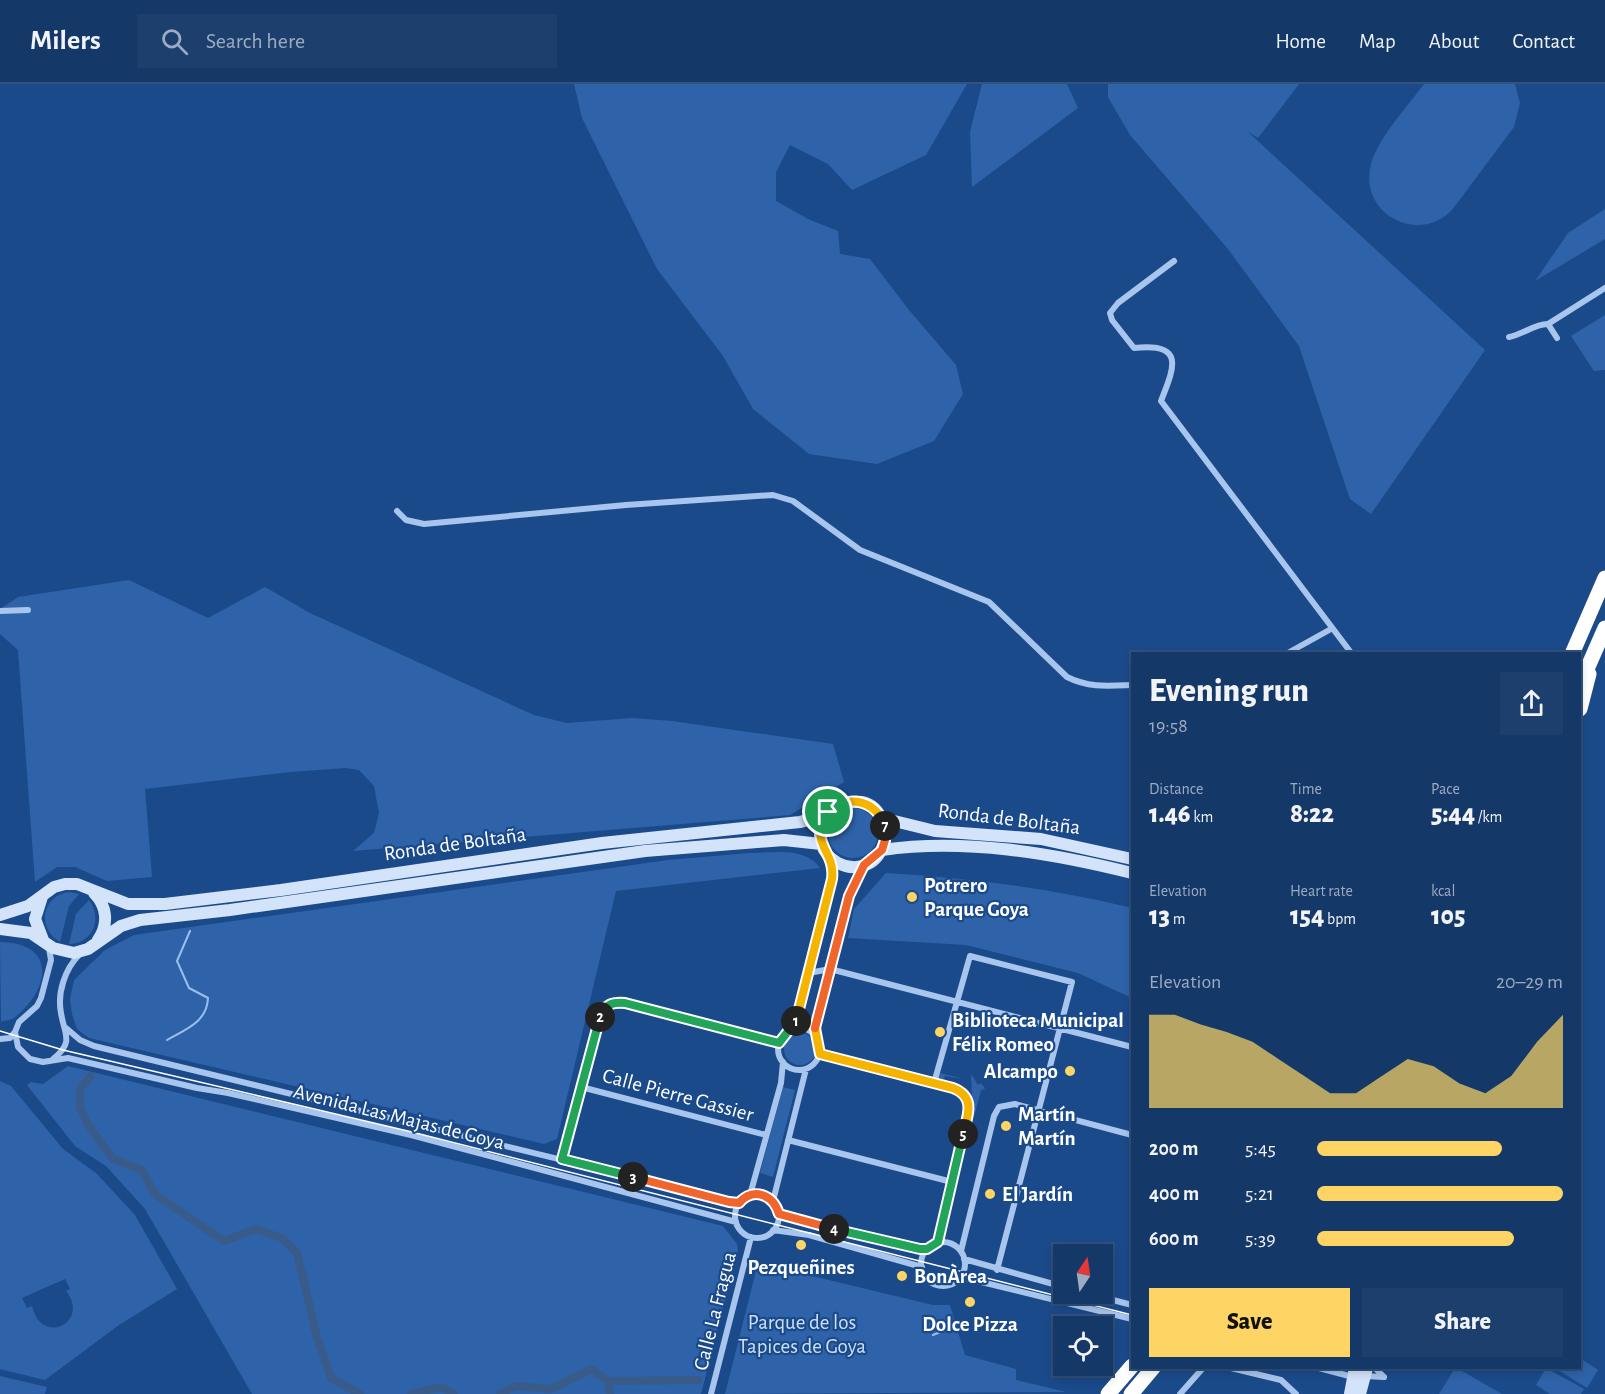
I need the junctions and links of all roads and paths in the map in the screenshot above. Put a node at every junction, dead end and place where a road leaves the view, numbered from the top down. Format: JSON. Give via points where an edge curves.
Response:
{"nodes":[{"id":1,"x":1174,"y":261,"type":"dead end"},
{"id":2,"x":1605,"y":288,"type":"edge"},
{"id":3,"x":1548,"y":324,"type":"junction"},
{"id":4,"x":1509,"y":337,"type":"dead end"},
{"id":5,"x":1557,"y":338,"type":"dead end"},
{"id":6,"x":397,"y":511,"type":"dead end"},
{"id":7,"x":1605,"y":578,"type":"edge"},
{"id":8,"x":1605,"y":597,"type":"edge"},
{"id":9,"x":28,"y":610,"type":"dead end"},
{"id":10,"x":0,"y":611,"type":"edge"},
{"id":11,"x":1605,"y":628,"type":"edge"},
{"id":12,"x":1331,"y":629,"type":"junction"},
{"id":13,"x":1291,"y":652,"type":"edge"},
{"id":14,"x":1350,"y":652,"type":"edge"},
{"id":15,"x":1573,"y":652,"type":"edge"},
{"id":16,"x":1585,"y":661,"type":"edge"},
{"id":17,"x":1581,"y":680,"type":"edge"},
{"id":18,"x":1131,"y":685,"type":"edge"},
{"id":19,"x":1581,"y":699,"type":"edge"},
{"id":20,"x":828,"y":812,"type":"junction"},
{"id":21,"x":882,"y":818,"type":"junction"},
{"id":22,"x":821,"y":844,"type":"junction"},
{"id":23,"x":882,"y":850,"type":"junction"},
{"id":24,"x":830,"y":858,"type":"junction"},
{"id":25,"x":1131,"y":859,"type":"edge"},
{"id":26,"x":864,"y":865,"type":"junction"},
{"id":27,"x":1131,"y":873,"type":"edge"},
{"id":28,"x":89,"y":888,"type":"junction"},
{"id":29,"x":46,"y":893,"type":"junction"},
{"id":30,"x":0,"y":915,"type":"edge"},
{"id":31,"x":0,"y":929,"type":"edge"},
{"id":32,"x":96,"y":942,"type":"junction"},
{"id":33,"x":45,"y":943,"type":"junction"},
{"id":34,"x":83,"y":951,"type":"junction"},
{"id":35,"x":830,"y":969,"type":"junction"},
{"id":36,"x":809,"y":973,"type":"junction"},
{"id":37,"x":957,"y":1002,"type":"junction"},
{"id":38,"x":66,"y":1028,"type":"junction"},
{"id":39,"x":791,"y":1029,"type":"junction"},
{"id":40,"x":1060,"y":1029,"type":"junction"},
{"id":41,"x":15,"y":1032,"type":"junction"},
{"id":42,"x":814,"y":1034,"type":"junction"},
{"id":43,"x":0,"y":1039,"type":"edge"},
{"id":44,"x":779,"y":1043,"type":"junction"},
{"id":45,"x":1131,"y":1047,"type":"edge"},
{"id":46,"x":820,"y":1054,"type":"junction"},
{"id":47,"x":52,"y":1060,"type":"junction"},
{"id":48,"x":783,"y":1062,"type":"junction"},
{"id":49,"x":806,"y":1069,"type":"junction"},
{"id":50,"x":934,"y":1083,"type":"junction"},
{"id":51,"x":581,"y":1087,"type":"junction"},
{"id":52,"x":1039,"y":1110,"type":"junction"},
{"id":53,"x":1131,"y":1134,"type":"edge"},
{"id":54,"x":766,"y":1135,"type":"junction"},
{"id":55,"x":788,"y":1140,"type":"junction"},
{"id":56,"x":562,"y":1159,"type":"junction"},
{"id":57,"x":952,"y":1182,"type":"junction"},
{"id":58,"x":750,"y":1195,"type":"junction"},
{"id":59,"x":772,"y":1201,"type":"junction"},
{"id":60,"x":739,"y":1203,"type":"junction"},
{"id":61,"x":779,"y":1214,"type":"junction"},
{"id":62,"x":736,"y":1222,"type":"junction"},
{"id":63,"x":773,"y":1230,"type":"junction"},
{"id":64,"x":751,"y":1237,"type":"junction"},
{"id":65,"x":938,"y":1242,"type":"junction"},
{"id":66,"x":927,"y":1249,"type":"junction"},
{"id":67,"x":961,"y":1251,"type":"junction"},
{"id":68,"x":964,"y":1259,"type":"junction"},
{"id":69,"x":922,"y":1267,"type":"junction"},
{"id":70,"x":997,"y":1270,"type":"junction"},
{"id":71,"x":962,"y":1277,"type":"junction"},
{"id":72,"x":1053,"y":1284,"type":"edge"},
{"id":73,"x":1113,"y":1300,"type":"edge"},
{"id":74,"x":1131,"y":1305,"type":"edge"},
{"id":75,"x":1131,"y":1319,"type":"edge"},
{"id":76,"x":1131,"y":1367,"type":"edge"},
{"id":77,"x":1152,"y":1369,"type":"edge"},
{"id":78,"x":1202,"y":1369,"type":"edge"},
{"id":79,"x":1235,"y":1369,"type":"edge"},
{"id":80,"x":1334,"y":1369,"type":"edge"},
{"id":81,"x":1363,"y":1371,"type":"edge"},
{"id":82,"x":711,"y":1394,"type":"edge"},
{"id":83,"x":1108,"y":1394,"type":"edge"},
{"id":84,"x":1131,"y":1394,"type":"edge"},
{"id":85,"x":1180,"y":1394,"type":"edge"},
{"id":86,"x":1296,"y":1394,"type":"edge"},
{"id":87,"x":1350,"y":1394,"type":"edge"},
{"id":88,"x":1360,"y":1394,"type":"edge"}],
"edges":[{"from":1,"to":12,"type":"street","via":[[1118,303],[1110,313],[1112,320],[1134,348],[1153,346],[1173,359],[1174,368],[1161,401]]},
{"from":2,"to":3,"type":"street"},
{"from":3,"to":4,"type":"street"},
{"from":3,"to":5,"type":"street"},
{"from":6,"to":18,"type":"street","via":[[406,520],[424,524],[773,495],[793,501],[860,550],[988,602],[1067,677],[1095,687]]},
{"from":7,"to":15,"type":"highway"},
{"from":8,"to":16,"type":"highway"},
{"from":9,"to":10,"type":"street"},
{"from":11,"to":16,"type":"highway"},
{"from":12,"to":13,"type":"street"},
{"from":12,"to":14,"type":"street"},
{"from":16,"to":17,"type":"highway"},
{"from":16,"to":19,"type":"highway"},
{"from":20,"to":21,"type":"main road","name":"Ronda de Boltaña","via":[[843,802],[861,802]]},
{"from":20,"to":22,"type":"main road","via":[[820,827]]},
{"from":20,"to":28,"type":"main road","name":"Ronda de Boltaña","via":[[806,821],[602,843],[165,904],[128,904]]},
{"from":21,"to":23,"type":"main road"},
{"from":21,"to":25,"type":"main road","name":"Ronda de Boltaña","via":[[943,832],[1041,839]]},
{"from":22,"to":24,"type":"main road"},
{"from":22,"to":32,"type":"main road","name":"Ronda de Boltaña","via":[[784,840],[645,851],[140,920],[121,926]]},
{"from":23,"to":26,"type":"main road"},
{"from":23,"to":27,"type":"main road","name":"Ronda de Boltaña","via":[[925,845],[994,849],[1064,858]]},
{"from":24,"to":26,"type":"main road","via":[[846,867]]},
{"from":24,"to":36,"type":"street","via":[[832,879]]},
{"from":26,"to":35,"type":"street","via":[[849,896]]},
{"from":28,"to":29,"type":"main road","name":"Ronda de Boltaña","via":[[65,884]]},
{"from":28,"to":32,"type":"main road","via":[[101,901],[105,916]]},
{"from":29,"to":30,"type":"main road","name":"Ronda de Boltaña","via":[[32,904]]},
{"from":29,"to":33,"type":"main road","via":[[35,919]]},
{"from":31,"to":33,"type":"main road","via":[[35,935]]},
{"from":32,"to":34,"type":"main road","name":"Ronda de Boltaña"},
{"from":33,"to":34,"type":"main road","via":[[69,953]]},
{"from":33,"to":41,"type":"street","via":[[51,960],[43,993]]},
{"from":34,"to":38,"type":"street","via":[[67,971],[61,991],[60,1012]]},
{"from":35,"to":36,"type":"street"},
{"from":35,"to":37,"type":"street"},
{"from":35,"to":42,"type":"street"},
{"from":36,"to":39,"type":"street"},
{"from":37,"to":40,"type":"street"},
{"from":37,"to":40,"type":"street","via":[[970,956],[1072,982]]},
{"from":37,"to":50,"type":"street"},
{"from":38,"to":47,"type":"street","via":[[65,1046]]},
{"from":38,"to":56,"type":"street","name":"Avenida Las Majas de Goya","via":[[94,1046]]},
{"from":39,"to":42,"type":"street","via":[[804,1028]]},
{"from":39,"to":44,"type":"street"},
{"from":40,"to":45,"type":"street"},
{"from":40,"to":52,"type":"street"},
{"from":41,"to":43,"type":"street","via":[[10,1038]]},
{"from":41,"to":47,"type":"street","name":"Avenida Las Majas de Goya","via":[[18,1047],[26,1057],[38,1062]]},
{"from":42,"to":46,"type":"street"},
{"from":44,"to":48,"type":"street"},
{"from":44,"to":51,"type":"street","via":[[625,1003],[610,1004],[603,1008],[597,1025]]},
{"from":46,"to":49,"type":"street"},
{"from":46,"to":50,"type":"street"},
{"from":47,"to":62,"type":"street","name":"Avenida Las Majas de Goya","via":[[71,1059],[411,1136]]},
{"from":48,"to":49,"type":"street","via":[[792,1068]]},
{"from":48,"to":54,"type":"street"},
{"from":49,"to":55,"type":"street"},
{"from":50,"to":57,"type":"street","via":[[960,1090],[970,1106]]},
{"from":51,"to":54,"type":"street","name":"Calle Pierre Gassier"},
{"from":51,"to":56,"type":"street"},
{"from":52,"to":53,"type":"street"},
{"from":52,"to":67,"type":"street","via":[[1015,1104],[999,1107],[994,1116]]},
{"from":52,"to":70,"type":"street"},
{"from":54,"to":58,"type":"street"},
{"from":55,"to":57,"type":"street"},
{"from":55,"to":59,"type":"street"},
{"from":56,"to":60,"type":"street","name":"Avenida Las Majas de Goya"},
{"from":57,"to":65,"type":"street"},
{"from":58,"to":59,"type":"street","via":[[762,1195]]},
{"from":58,"to":60,"type":"street"},
{"from":59,"to":61,"type":"street"},
{"from":60,"to":62,"type":"street"},
{"from":61,"to":63,"type":"street"},
{"from":61,"to":66,"type":"street"},
{"from":62,"to":64,"type":"street"},
{"from":63,"to":64,"type":"street","via":[[765,1236]]},
{"from":63,"to":69,"type":"street","via":[[809,1235]]},
{"from":64,"to":82,"type":"street","name":"Calle La Fragua"},
{"from":65,"to":66,"type":"street"},
{"from":65,"to":67,"type":"street","via":[[952,1244]]},
{"from":66,"to":69,"type":"street"},
{"from":67,"to":68,"type":"street"},
{"from":68,"to":70,"type":"street"},
{"from":68,"to":71,"type":"street"},
{"from":69,"to":71,"type":"street","via":[[926,1277],[937,1286],[949,1286]]},
{"from":70,"to":72,"type":"street"},
{"from":71,"to":75,"type":"street"},
{"from":73,"to":74,"type":"street"},
{"from":76,"to":83,"type":"highway"},
{"from":77,"to":84,"type":"highway"},
{"from":78,"to":85,"type":"street"},
{"from":79,"to":86,"type":"street","via":[[1281,1380]]},
{"from":80,"to":81,"type":"street"},
{"from":81,"to":87,"type":"main road"},
{"from":81,"to":88,"type":"main road"}]}
